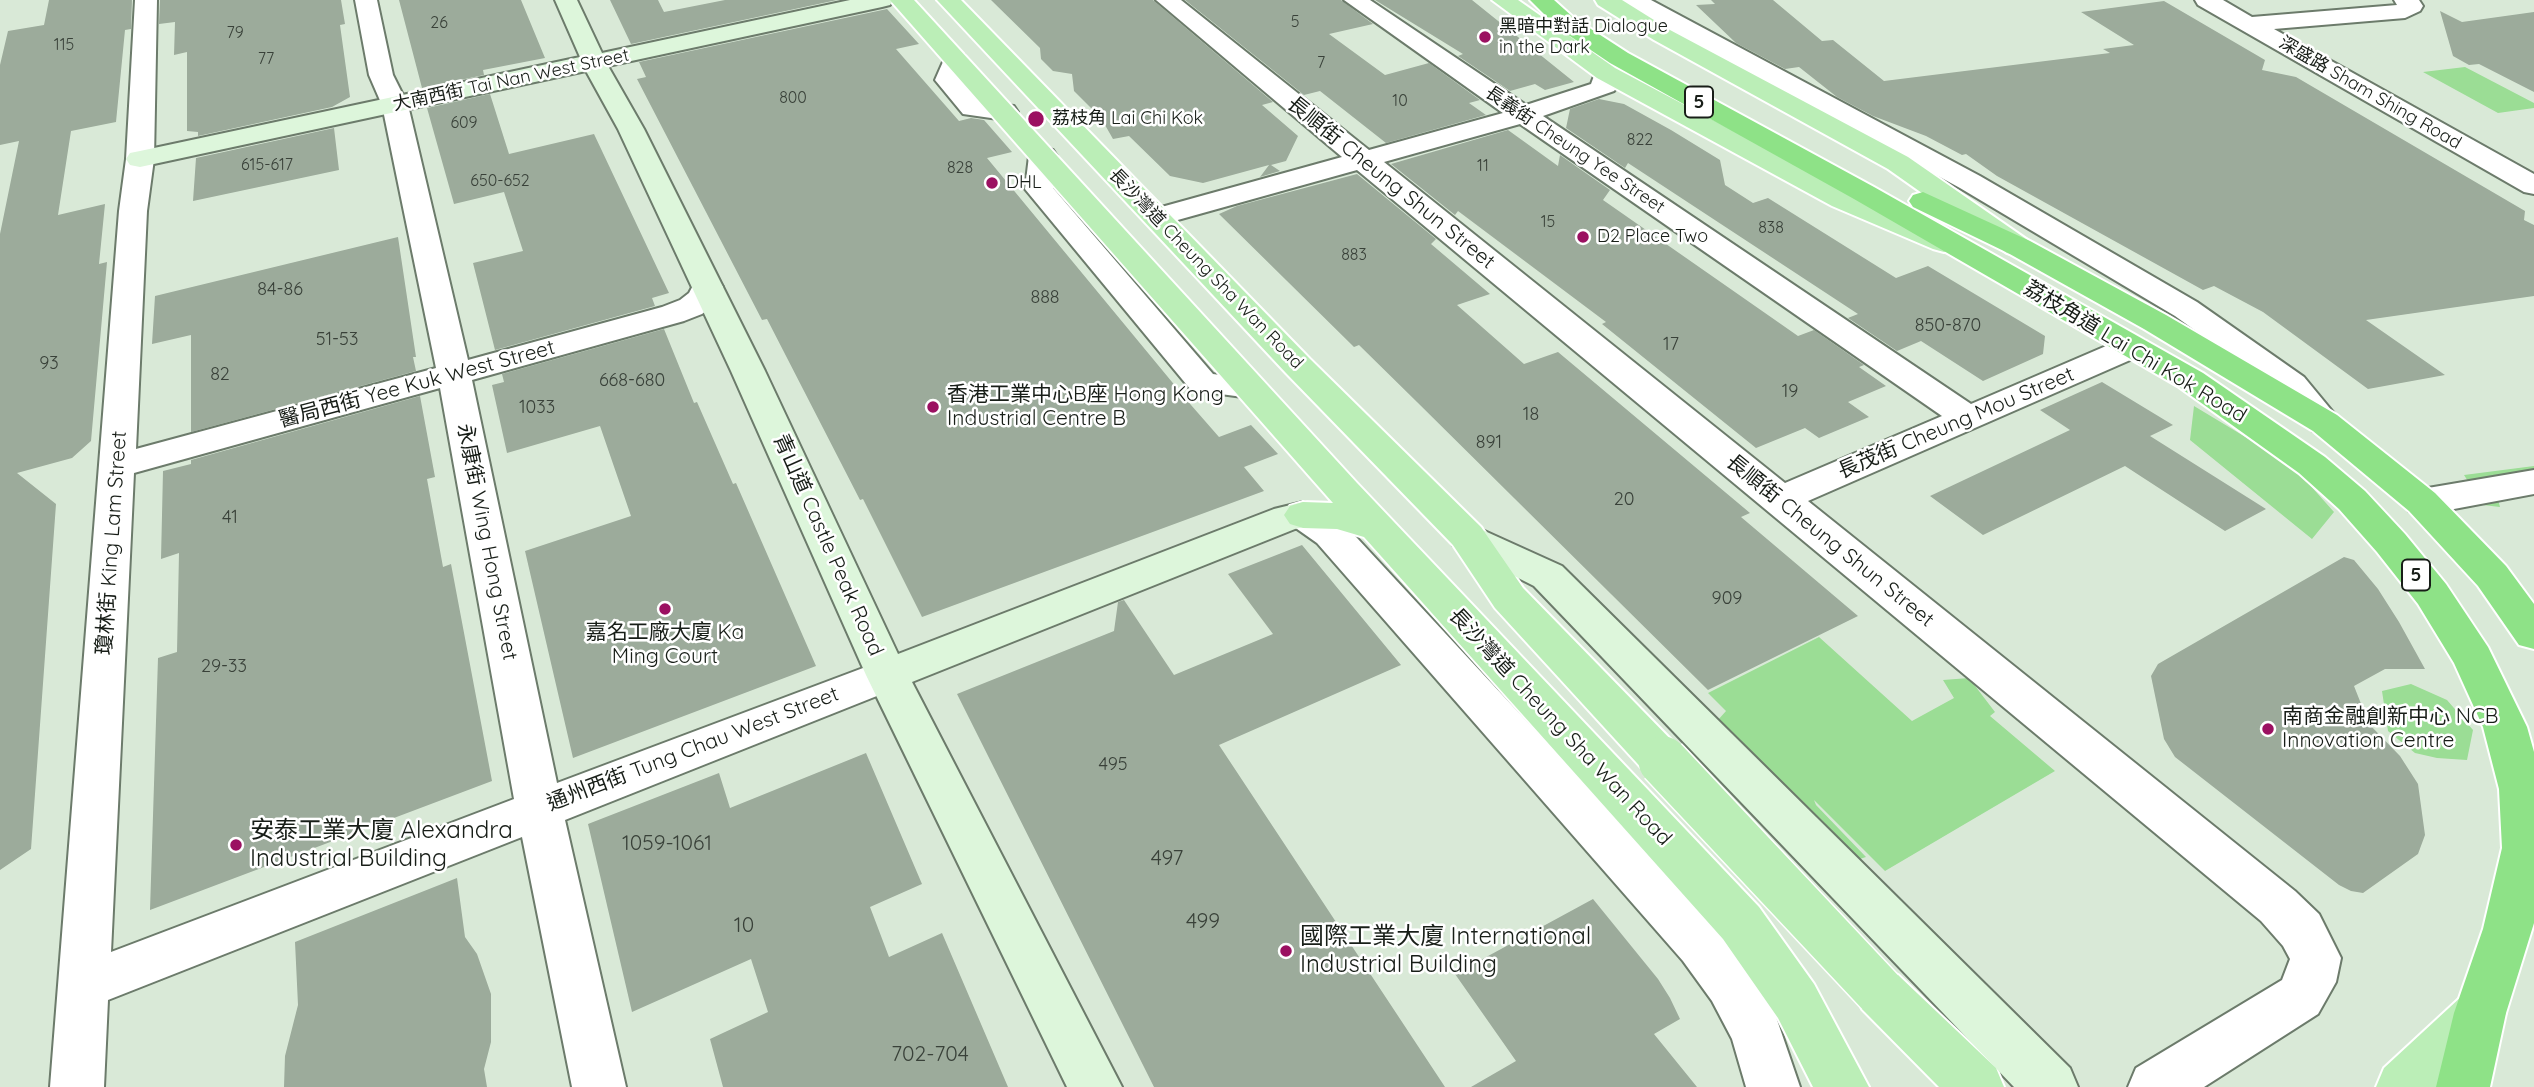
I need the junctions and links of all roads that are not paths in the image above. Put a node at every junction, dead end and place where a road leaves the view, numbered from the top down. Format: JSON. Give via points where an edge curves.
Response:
{"nodes":[{"id":1,"x":146,"y":0,"type":"edge"},
{"id":2,"x":366,"y":0,"type":"edge"},
{"id":3,"x":566,"y":0,"type":"edge"},
{"id":4,"x":882,"y":0,"type":"edge"},
{"id":5,"x":901,"y":0,"type":"edge"},
{"id":6,"x":948,"y":0,"type":"edge"},
{"id":7,"x":1167,"y":0,"type":"edge"},
{"id":8,"x":1355,"y":0,"type":"edge"},
{"id":9,"x":1541,"y":0,"type":"edge"},
{"id":10,"x":1569,"y":0,"type":"edge"},
{"id":11,"x":1609,"y":0,"type":"edge"},
{"id":12,"x":2206,"y":0,"type":"edge"},
{"id":13,"x":2405,"y":0,"type":"edge"},
{"id":14,"x":1510,"y":4,"type":"edge"},
{"id":15,"x":2352,"y":7,"type":"edge"},
{"id":16,"x":2249,"y":24,"type":"junction"},
{"id":17,"x":955,"y":60,"type":"joint"},
{"id":18,"x":594,"y":62,"type":"junction"},
{"id":19,"x":1606,"y":73,"type":"junction"},
{"id":20,"x":395,"y":105,"type":"junction"},
{"id":21,"x":1005,"y":112,"type":"joint"},
{"id":22,"x":1522,"y":113,"type":"junction"},
{"id":23,"x":1042,"y":156,"type":"joint"},
{"id":24,"x":139,"y":159,"type":"junction"},
{"id":25,"x":1362,"y":160,"type":"junction"},
{"id":26,"x":2534,"y":186,"type":"edge"},
{"id":27,"x":1875,"y":188,"type":"junction"},
{"id":28,"x":1157,"y":217,"type":"junction"},
{"id":29,"x":2019,"y":247,"type":"junction"},
{"id":30,"x":1966,"y":252,"type":"junction"},
{"id":31,"x":707,"y":287,"type":"junction"},
{"id":32,"x":2132,"y":347,"type":"junction"},
{"id":33,"x":454,"y":373,"type":"junction"},
{"id":34,"x":1250,"y":388,"type":"joint"},
{"id":35,"x":1968,"y":418,"type":"junction"},
{"id":36,"x":2325,"y":423,"type":"junction"},
{"id":37,"x":117,"y":466,"type":"junction"},
{"id":38,"x":2534,"y":482,"type":"edge"},
{"id":39,"x":1780,"y":499,"type":"junction"},
{"id":40,"x":2422,"y":502,"type":"junction"},
{"id":41,"x":1303,"y":515,"type":"junction"},
{"id":42,"x":1377,"y":528,"type":"junction"},
{"id":43,"x":1467,"y":536,"type":"junction"},
{"id":44,"x":2534,"y":634,"type":"edge"},
{"id":45,"x":887,"y":675,"type":"junction"},
{"id":46,"x":540,"y":809,"type":"junction"},
{"id":47,"x":83,"y":986,"type":"junction"},
{"id":48,"x":1880,"y":992,"type":"junction"},
{"id":49,"x":2480,"y":1013,"type":"junction"},
{"id":50,"x":1825,"y":1064,"type":"edge"},
{"id":51,"x":77,"y":1087,"type":"edge"},
{"id":52,"x":599,"y":1087,"type":"edge"},
{"id":53,"x":1095,"y":1087,"type":"edge"},
{"id":54,"x":1773,"y":1087,"type":"edge"},
{"id":55,"x":1842,"y":1087,"type":"edge"},
{"id":56,"x":1852,"y":1087,"type":"edge"},
{"id":57,"x":1952,"y":1087,"type":"edge"},
{"id":58,"x":1977,"y":1087,"type":"edge"},
{"id":59,"x":2051,"y":1087,"type":"edge"},
{"id":60,"x":2155,"y":1087,"type":"edge"},
{"id":61,"x":2403,"y":1087,"type":"edge"},
{"id":62,"x":2463,"y":1087,"type":"edge"}],
"edges":[{"from":1,"to":24,"type":"street","name":"瓊林街 King Lam Street"},
{"from":2,"to":20,"type":"street","name":"永康街 Wing Hong Street","via":[[380,75]]},
{"from":3,"to":18,"type":"main road","name":"青山道 Castle Peak Road"},
{"from":4,"to":18,"type":"main road","name":"大南西街 Tai Nan West Street"},
{"from":5,"to":17,"type":"main road","name":"長沙灣道 Cheung Sha Wan Road"},
{"from":6,"to":28,"type":"main road","name":"長沙灣道 Cheung Sha Wan Road"},
{"from":7,"to":25,"type":"street","name":"長順街 Cheung Shun Street"},
{"from":8,"to":22,"type":"street","name":"長義街 Cheung Yee Street"},
{"from":9,"to":27,"type":"highway","number":"5","via":[[1566,23],[1619,58]]},
{"from":10,"to":27,"type":"highway","number":"5","via":[[1642,52]]},
{"from":11,"to":29,"type":"main road","name":"荔枝角道 Lai Chi Kok Road","via":[[1638,22],[1898,163]]},
{"from":11,"to":36,"type":"street","name":"荔枝角道 Lai Chi Kok Road","via":[[1643,5],[1970,182],[2186,309],[2292,384]]},
{"from":12,"to":16,"type":"street","name":"深盛路 Sham Shing Road"},
{"from":13,"to":15,"type":"street","via":[[2412,6],[2409,10]]},
{"from":14,"to":19,"type":"main road","name":"荔枝角道 Lai Chi Kok Road"},
{"from":15,"to":16,"type":"street"},
{"from":16,"to":26,"type":"street","name":"深盛路 Sham Shing Road"},
{"from":17,"to":21,"type":"street","name":"長沙灣道 Cheung Sha Wan Road","via":[[948,80],[972,109]]},
{"from":18,"to":20,"type":"main road","name":"大南西街 Tai Nan West Street"},
{"from":18,"to":31,"type":"main road","name":"青山道 Castle Peak Road"},
{"from":19,"to":22,"type":"street","via":[[1605,86],[1600,89]]},
{"from":19,"to":30,"type":"main road","name":"荔枝角道 Lai Chi Kok Road","via":[[1842,201]]},
{"from":20,"to":24,"type":"main road","name":"大南西街 Tai Nan West Street"},
{"from":20,"to":33,"type":"street","name":"永康街 Wing Hong Street"},
{"from":21,"to":23,"type":"main road","name":"長沙灣道 Cheung Sha Wan Road"},
{"from":22,"to":25,"type":"street"},
{"from":22,"to":35,"type":"street","name":"長義街 Cheung Yee Street"},
{"from":23,"to":34,"type":"street","name":"長沙灣道 Cheung Sha Wan Road","via":[[1039,189],[1203,383]]},
{"from":24,"to":37,"type":"street","name":"瓊林街 King Lam Street"},
{"from":25,"to":28,"type":"street"},
{"from":25,"to":39,"type":"street","name":"長順街 Cheung Shun Street"},
{"from":27,"to":29,"type":"highway","number":"5"},
{"from":27,"to":30,"type":"highway","number":"5"},
{"from":28,"to":43,"type":"main road","name":"長沙灣道 Cheung Sha Wan Road"},
{"from":29,"to":36,"type":"highway","name":"荔枝角道 Lai Chi Kok Road","number":"5"},
{"from":30,"to":32,"type":"highway","name":"荔枝角道 Lai Chi Kok Road","number":"5"},
{"from":31,"to":33,"type":"street","name":"醫局西街 Yee Kuk West Street","via":[[691,307],[673,314]]},
{"from":31,"to":45,"type":"main road","name":"青山道 Castle Peak Road"},
{"from":32,"to":35,"type":"street","name":"長茂街 Cheung Mou Street"},
{"from":32,"to":49,"type":"highway","name":"荔枝角道 Lai Chi Kok Road","number":"5","via":[[2233,407],[2352,500],[2432,594],[2473,658],[2505,727],[2522,789],[2526,848],[2508,929]]},
{"from":33,"to":37,"type":"street","name":"醫局西街 Yee Kuk West Street"},
{"from":33,"to":46,"type":"street","name":"永康街 Wing Hong Street"},
{"from":34,"to":42,"type":"main road","name":"長沙灣道 Cheung Sha Wan Road"},
{"from":35,"to":39,"type":"street","name":"長茂街 Cheung Mou Street"},
{"from":36,"to":40,"type":"highway","name":"荔枝角道 Lai Chi Kok Road","number":"5"},
{"from":37,"to":47,"type":"street","name":"瓊林街 King Lam Street"},
{"from":38,"to":40,"type":"street"},
{"from":39,"to":60,"type":"street","name":"長順街 Cheung Shun Street","via":[[2278,906],[2301,930],[2316,958],[2310,982],[2300,997]]},
{"from":40,"to":44,"type":"highway","name":"荔枝角道 Lai Chi Kok Road","number":"5","via":[[2492,576]]},
{"from":41,"to":42,"type":"main road","via":[[1339,516]]},
{"from":41,"to":45,"type":"main road","name":"通州西街 Tung Chau West Street"},
{"from":41,"to":54,"type":"street","name":"長沙灣道 Cheung Sha Wan Road","via":[[1331,534],[1700,945],[1730,984],[1756,1032]]},
{"from":42,"to":50,"type":"main road","name":"長沙灣道 Cheung Sha Wan Road","via":[[1741,923],[1776,970]]},
{"from":43,"to":48,"type":"main road","name":"長沙灣道 Cheung Sha Wan Road","bridge":true,"via":[[1509,598]]},
{"from":43,"to":59,"type":"main road","name":"長沙灣道 Cheung Sha Wan Road","via":[[1548,576]]},
{"from":45,"to":46,"type":"street","name":"通州西街 Tung Chau West Street"},
{"from":45,"to":53,"type":"main road","name":"青山道 Castle Peak Road"},
{"from":46,"to":47,"type":"street","name":"通州西街 Tung Chau West Street"},
{"from":46,"to":52,"type":"street","name":"永康街 Wing Hong Street"},
{"from":47,"to":51,"type":"street","name":"瓊林街 King Lam Street"},
{"from":48,"to":57,"type":"main road"},
{"from":48,"to":58,"type":"main road","name":"長沙灣道 Cheung Sha Wan Road"},
{"from":49,"to":61,"type":"main road"},
{"from":49,"to":62,"type":"highway","number":"5"},
{"from":50,"to":55,"type":"main road","name":"長沙灣道 Cheung Sha Wan Road"},
{"from":50,"to":56,"type":"main road"}]}
